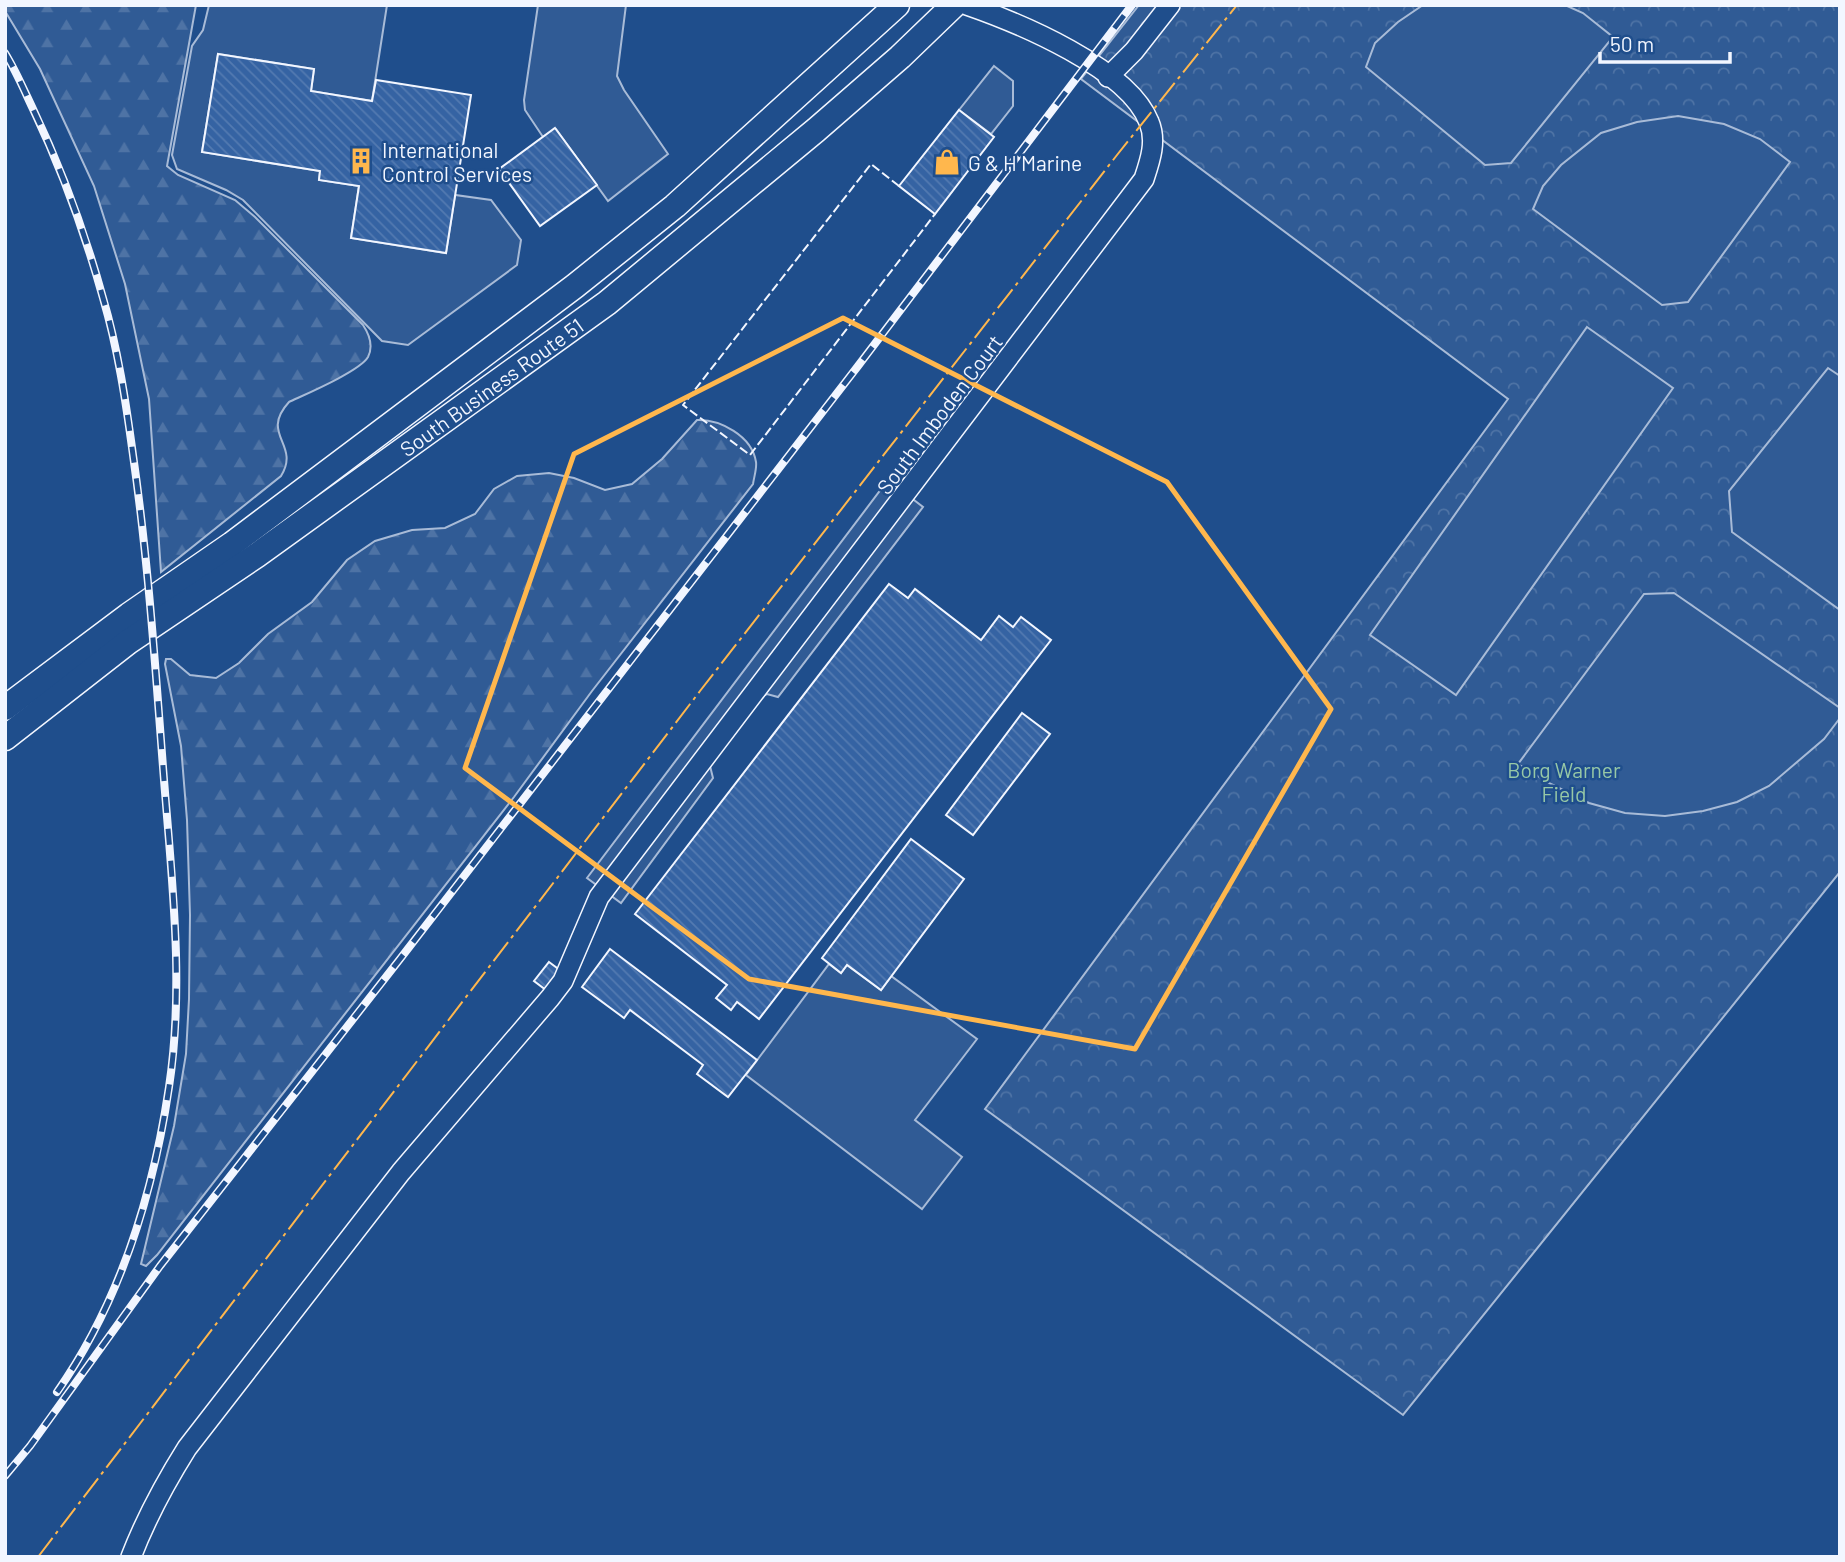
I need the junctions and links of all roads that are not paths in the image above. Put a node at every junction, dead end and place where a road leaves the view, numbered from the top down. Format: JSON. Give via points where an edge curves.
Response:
{"nodes":[{"id":1,"x":897,"y":5,"type":"edge"},
{"id":2,"x":954,"y":5,"type":"edge"},
{"id":3,"x":967,"y":5,"type":"edge"},
{"id":4,"x":1170,"y":5,"type":"edge"},
{"id":5,"x":1108,"y":77,"type":"junction"},
{"id":6,"x":5,"y":708,"type":"edge"},
{"id":7,"x":5,"y":738,"type":"edge"},
{"id":8,"x":131,"y":1557,"type":"edge"}],
"edges":[{"from":1,"to":6,"type":"main road","name":"South Business Route 51","via":[[675,206],[575,286]]},
{"from":2,"to":7,"type":"main road","name":"South Business Route 51","via":[[816,130],[607,303],[128,642]]},
{"from":3,"to":5,"type":"street","name":"South Imboden Court","via":[[1032,30]]},
{"from":4,"to":5,"type":"street"},
{"from":5,"to":8,"type":"street","name":"South Imboden Court","via":[[1141,106],[1150,123],[1153,140],[1144,179],[599,897],[563,981],[401,1172],[187,1448],[163,1485]]}]}
